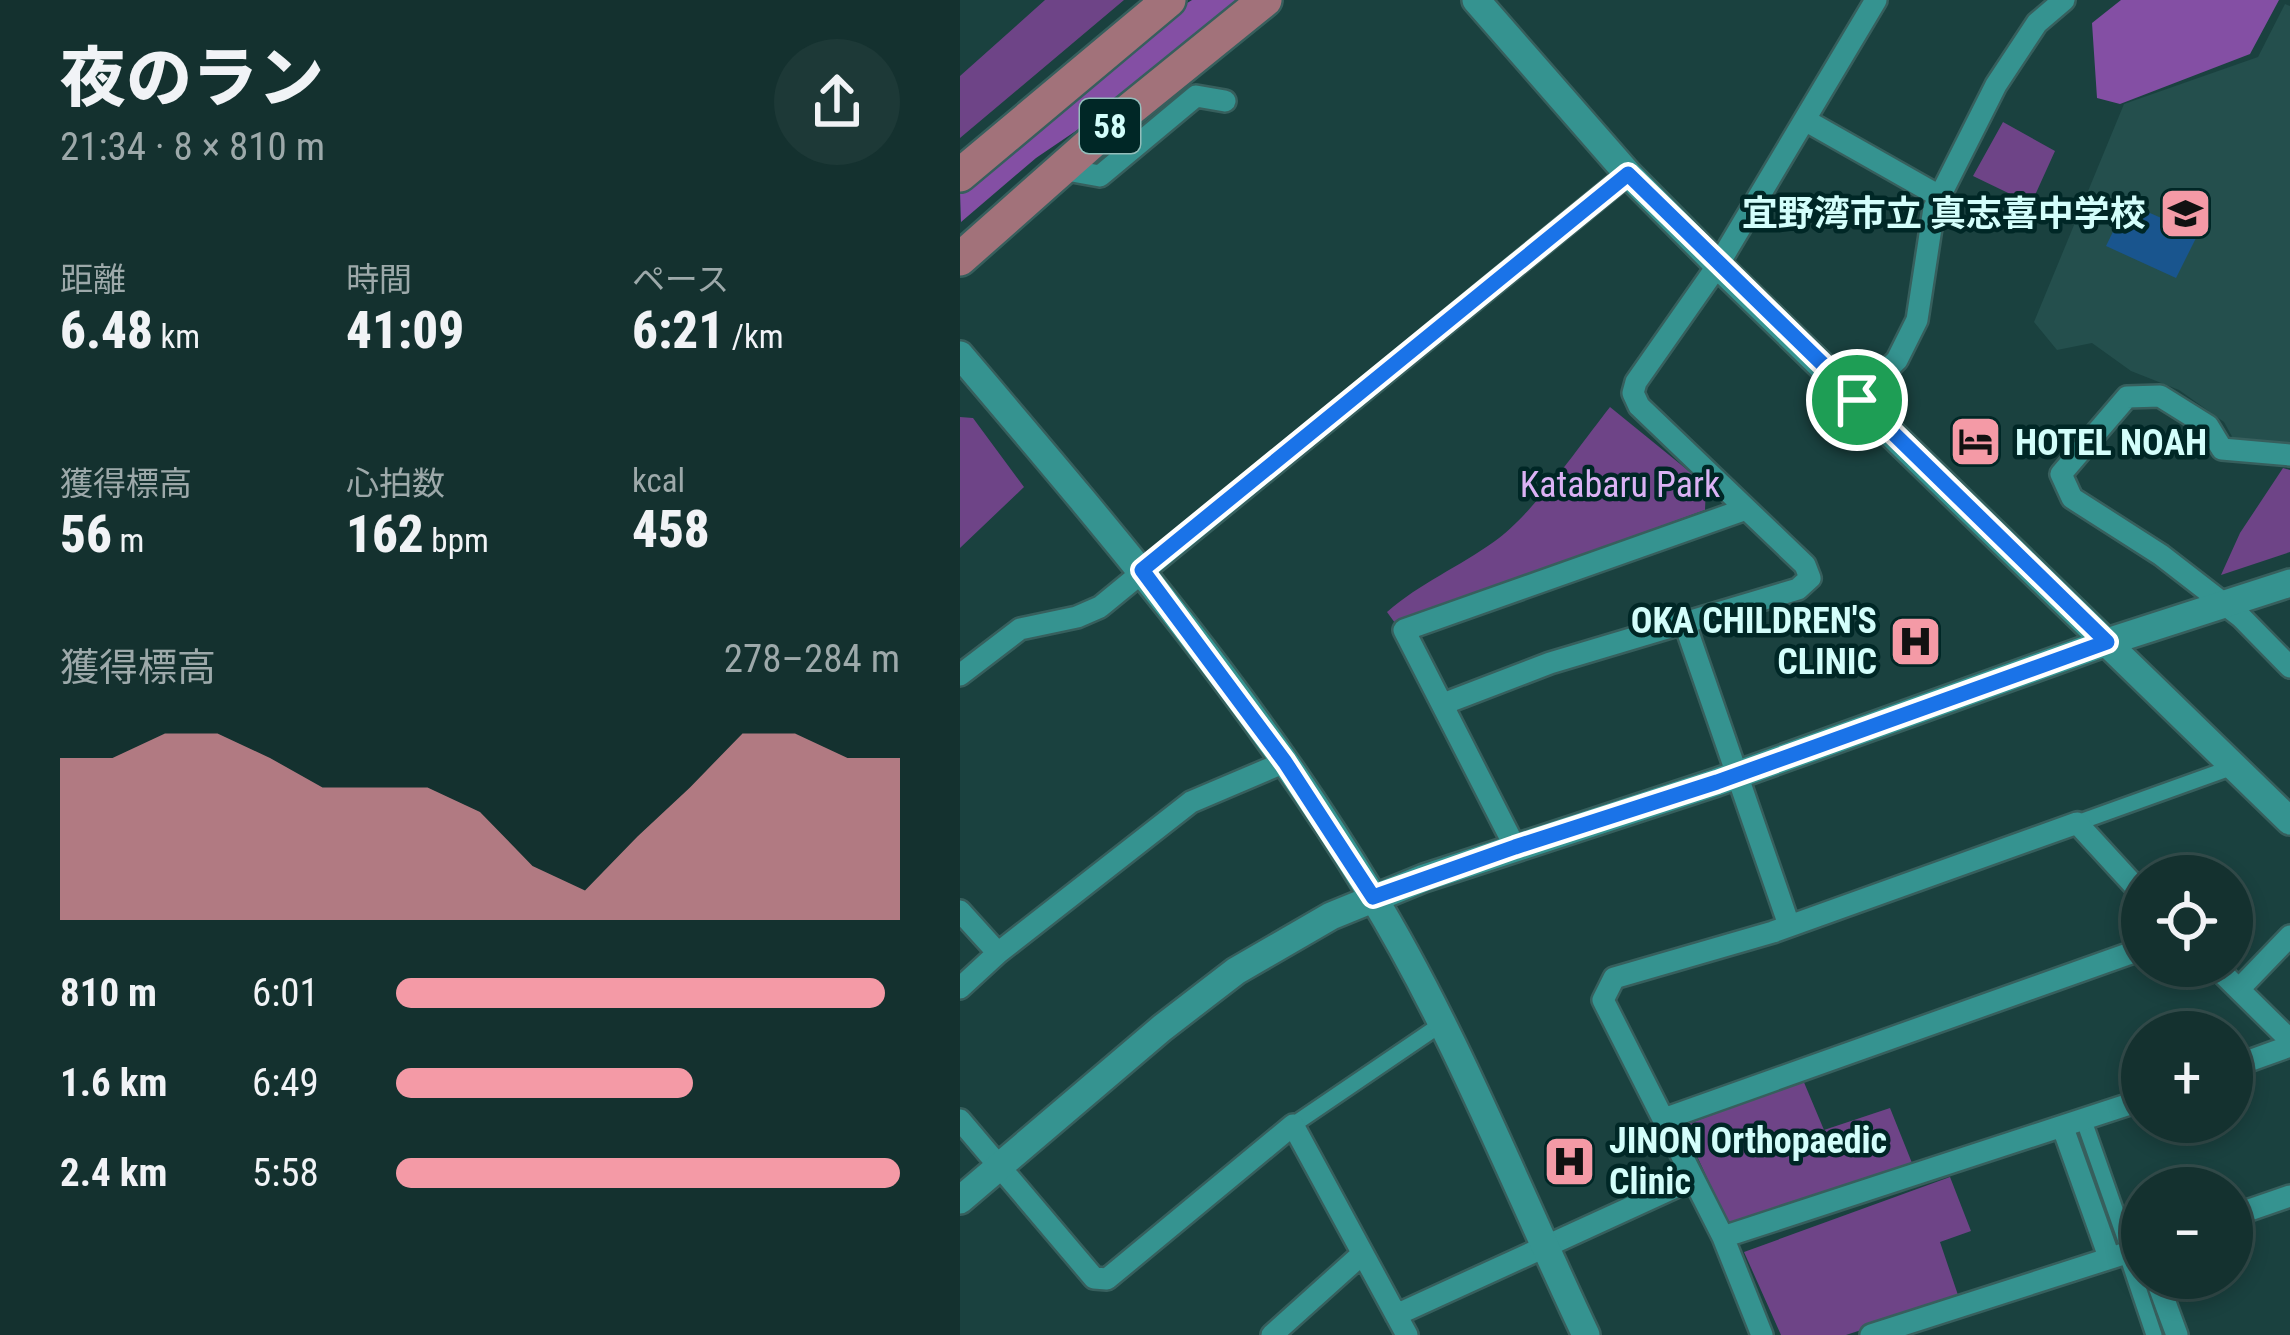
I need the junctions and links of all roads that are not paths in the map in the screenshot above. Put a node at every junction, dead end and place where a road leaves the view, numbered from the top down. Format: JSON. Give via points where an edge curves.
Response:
{"nodes":[{"id":1,"x":1169,"y":0,"type":"edge"},
{"id":2,"x":1265,"y":0,"type":"edge"},
{"id":3,"x":1476,"y":0,"type":"edge"},
{"id":4,"x":1876,"y":0,"type":"edge"},
{"id":5,"x":2064,"y":0,"type":"edge"},
{"id":6,"x":1225,"y":101,"type":"dead end"},
{"id":7,"x":1805,"y":120,"type":"junction"},
{"id":8,"x":1061,"y":169,"type":"junction"},
{"id":9,"x":1628,"y":174,"type":"junction"},
{"id":10,"x":960,"y":175,"type":"edge"},
{"id":11,"x":1939,"y":196,"type":"junction"},
{"id":12,"x":960,"y":259,"type":"edge"},
{"id":13,"x":1718,"y":266,"type":"junction"},
{"id":14,"x":960,"y":355,"type":"edge"},
{"id":15,"x":1857,"y":400,"type":"junction"},
{"id":16,"x":2290,"y":455,"type":"edge"},
{"id":17,"x":1746,"y":509,"type":"junction"},
{"id":18,"x":1142,"y":570,"type":"junction"},
{"id":19,"x":2290,"y":583,"type":"edge"},
{"id":20,"x":2224,"y":607,"type":"junction"},
{"id":21,"x":1685,"y":624,"type":"junction"},
{"id":22,"x":2107,"y":642,"type":"junction"},
{"id":23,"x":2290,"y":667,"type":"edge"},
{"id":24,"x":960,"y":674,"type":"edge"},
{"id":25,"x":1443,"y":704,"type":"junction"},
{"id":26,"x":1285,"y":762,"type":"junction"},
{"id":27,"x":2233,"y":766,"type":"junction"},
{"id":28,"x":1737,"y":775,"type":"junction"},
{"id":29,"x":2290,"y":821,"type":"edge"},
{"id":30,"x":2077,"y":824,"type":"junction"},
{"id":31,"x":1515,"y":847,"type":"junction"},
{"id":32,"x":2121,"y":871,"type":"edge"},
{"id":33,"x":1373,"y":897,"type":"junction"},
{"id":34,"x":960,"y":910,"type":"edge"},
{"id":35,"x":1789,"y":925,"type":"junction"},
{"id":36,"x":2290,"y":936,"type":"edge"},
{"id":37,"x":998,"y":953,"type":"junction"},
{"id":38,"x":2121,"y":957,"type":"edge"},
{"id":39,"x":960,"y":988,"type":"edge"},
{"id":40,"x":2240,"y":988,"type":"joint"},
{"id":41,"x":1440,"y":1025,"type":"junction"},
{"id":42,"x":2290,"y":1043,"type":"edge"},
{"id":43,"x":2253,"y":1058,"type":"edge"},
{"id":44,"x":2121,"y":1108,"type":"edge"},
{"id":45,"x":1664,"y":1119,"type":"junction"},
{"id":46,"x":960,"y":1120,"type":"edge"},
{"id":47,"x":1293,"y":1124,"type":"junction"},
{"id":48,"x":2074,"y":1125,"type":"junction"},
{"id":49,"x":1001,"y":1167,"type":"junction"},
{"id":50,"x":1693,"y":1179,"type":"junction"},
{"id":51,"x":2290,"y":1196,"type":"edge"},
{"id":52,"x":960,"y":1200,"type":"edge"},
{"id":53,"x":2253,"y":1209,"type":"edge"},
{"id":54,"x":1723,"y":1237,"type":"junction"},
{"id":55,"x":2121,"y":1239,"type":"edge"},
{"id":56,"x":1543,"y":1246,"type":"junction"},
{"id":57,"x":1361,"y":1255,"type":"junction"},
{"id":58,"x":2121,"y":1255,"type":"edge"},
{"id":59,"x":2142,"y":1299,"type":"edge"},
{"id":60,"x":2163,"y":1299,"type":"edge"},
{"id":61,"x":1401,"y":1325,"type":"edge"},
{"id":62,"x":1272,"y":1335,"type":"edge"},
{"id":63,"x":1586,"y":1335,"type":"edge"},
{"id":64,"x":1762,"y":1335,"type":"edge"},
{"id":65,"x":1871,"y":1335,"type":"edge"},
{"id":66,"x":2154,"y":1335,"type":"edge"},
{"id":67,"x":2176,"y":1335,"type":"edge"}],
"edges":[{"from":1,"to":10,"type":"highway","number":"58"},
{"from":2,"to":8,"type":"highway","number":"58"},
{"from":3,"to":9,"type":"street"},
{"from":4,"to":7,"type":"street"},
{"from":5,"to":11,"type":"street","via":[[2038,22],[1996,86]]},
{"from":6,"to":8,"type":"street","via":[[1196,96],[1100,176]]},
{"from":7,"to":11,"type":"street"},
{"from":7,"to":13,"type":"street"},
{"from":8,"to":12,"type":"highway","number":"58"},
{"from":9,"to":13,"type":"street"},
{"from":9,"to":18,"type":"street"},
{"from":11,"to":15,"type":"street","via":[[1917,320],[1897,360]]},
{"from":13,"to":15,"type":"street"},
{"from":13,"to":17,"type":"street","via":[[1633,393]]},
{"from":14,"to":18,"type":"street"},
{"from":15,"to":22,"type":"street"},
{"from":16,"to":20,"type":"street","via":[[2222,448],[2208,426],[2160,396],[2127,397],[2061,474],[2072,498]]},
{"from":17,"to":21,"type":"street","via":[[1810,578],[1798,589]]},
{"from":17,"to":25,"type":"street","via":[[1404,629]]},
{"from":18,"to":24,"type":"street","via":[[1100,607],[1020,629]]},
{"from":18,"to":26,"type":"street"},
{"from":19,"to":20,"type":"street"},
{"from":20,"to":22,"type":"street"},
{"from":20,"to":23,"type":"street"},
{"from":21,"to":25,"type":"street"},
{"from":21,"to":28,"type":"street"},
{"from":22,"to":27,"type":"street"},
{"from":22,"to":28,"type":"street"},
{"from":25,"to":31,"type":"street"},
{"from":26,"to":33,"type":"street"},
{"from":26,"to":37,"type":"street","via":[[1191,802]]},
{"from":27,"to":29,"type":"street"},
{"from":27,"to":30,"type":"street"},
{"from":28,"to":31,"type":"street"},
{"from":28,"to":35,"type":"street"},
{"from":30,"to":32,"type":"street"},
{"from":30,"to":35,"type":"street"},
{"from":31,"to":33,"type":"street"},
{"from":33,"to":41,"type":"street"},
{"from":33,"to":49,"type":"street","via":[[1236,970]]},
{"from":34,"to":37,"type":"street"},
{"from":35,"to":45,"type":"street","via":[[1614,978],[1603,1000]]},
{"from":36,"to":40,"type":"street"},
{"from":37,"to":39,"type":"street"},
{"from":38,"to":45,"type":"street"},
{"from":40,"to":42,"type":"street"},
{"from":41,"to":47,"type":"street"},
{"from":41,"to":56,"type":"street"},
{"from":42,"to":43,"type":"street"},
{"from":44,"to":48,"type":"street"},
{"from":45,"to":50,"type":"street"},
{"from":46,"to":49,"type":"street"},
{"from":47,"to":49,"type":"street","via":[[1106,1279],[1094,1278]]},
{"from":47,"to":57,"type":"street"},
{"from":48,"to":54,"type":"street"},
{"from":48,"to":55,"type":"street"},
{"from":49,"to":52,"type":"street"},
{"from":50,"to":54,"type":"street"},
{"from":50,"to":56,"type":"street"},
{"from":51,"to":53,"type":"street"},
{"from":54,"to":64,"type":"street"},
{"from":56,"to":61,"type":"street"},
{"from":56,"to":63,"type":"street"},
{"from":57,"to":61,"type":"street"},
{"from":57,"to":62,"type":"street"},
{"from":58,"to":65,"type":"street"},
{"from":59,"to":66,"type":"street"},
{"from":60,"to":67,"type":"street"}]}
